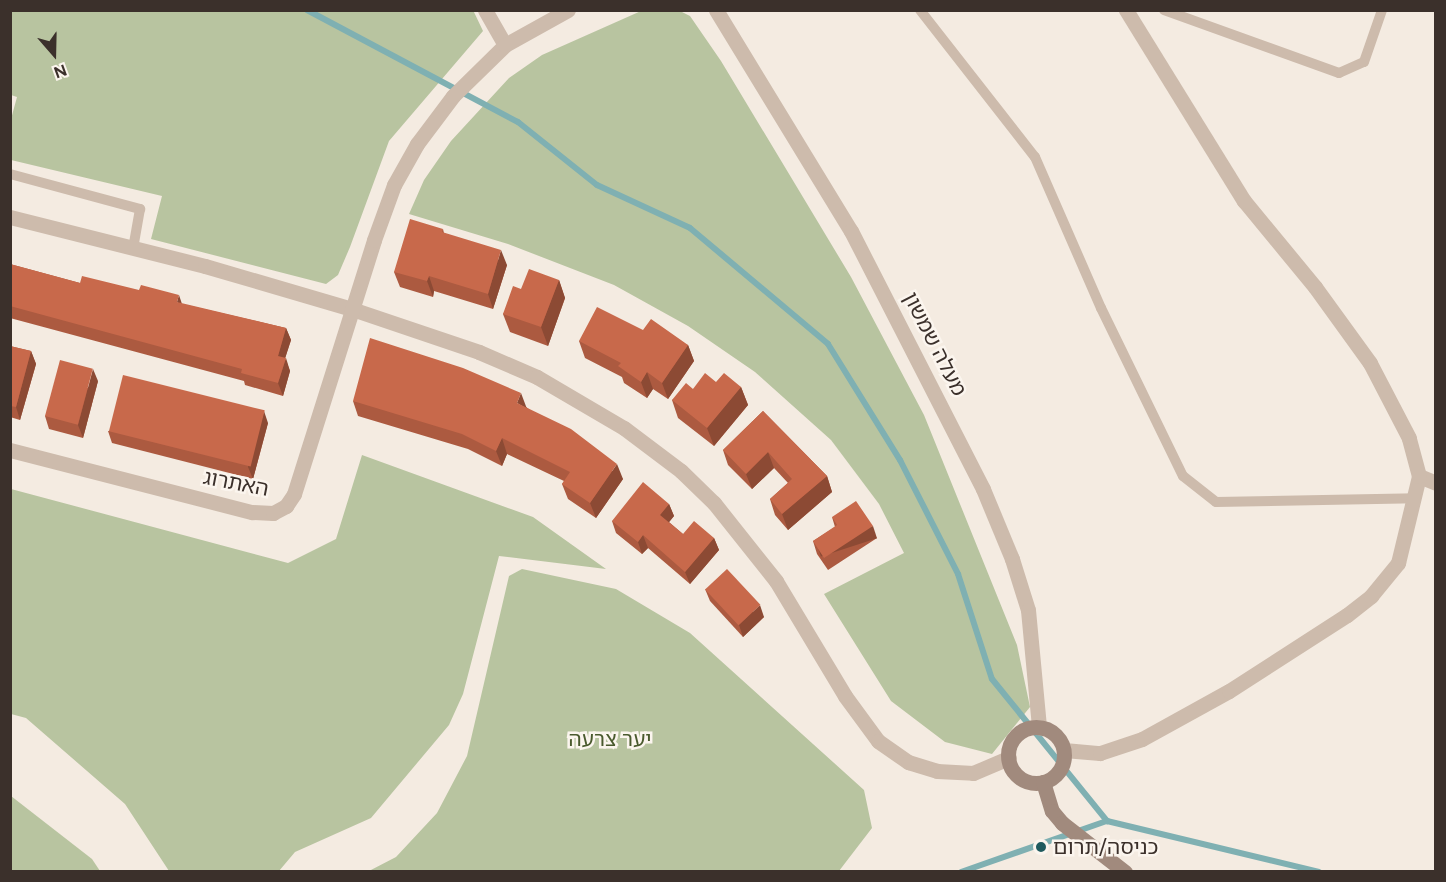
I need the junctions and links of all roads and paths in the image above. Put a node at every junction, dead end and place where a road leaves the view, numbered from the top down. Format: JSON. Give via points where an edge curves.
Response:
{"nodes":[{"id":1,"x":485,"y":10,"type":"edge"},
{"id":2,"x":568,"y":10,"type":"edge"},
{"id":3,"x":716,"y":10,"type":"edge"},
{"id":4,"x":920,"y":10,"type":"edge"},
{"id":5,"x":1126,"y":10,"type":"edge"},
{"id":6,"x":1164,"y":10,"type":"edge"},
{"id":7,"x":1382,"y":10,"type":"edge"},
{"id":8,"x":505,"y":45,"type":"junction"},
{"id":9,"x":10,"y":174,"type":"edge"},
{"id":10,"x":10,"y":217,"type":"edge"},
{"id":11,"x":133,"y":248,"type":"junction"},
{"id":12,"x":352,"y":309,"type":"junction"},
{"id":13,"x":10,"y":450,"type":"edge"},
{"id":14,"x":1419,"y":476,"type":"junction"},
{"id":15,"x":1436,"y":483,"type":"edge"},
{"id":16,"x":1416,"y":498,"type":"junction"},
{"id":17,"x":1039,"y":727,"type":"junction"},
{"id":18,"x":1064,"y":750,"type":"junction"},
{"id":19,"x":1009,"y":758,"type":"junction"},
{"id":20,"x":1043,"y":782,"type":"junction"},
{"id":21,"x":1125,"y":872,"type":"edge"}],
"edges":[{"from":1,"to":8,"type":"street"},
{"from":2,"to":8,"type":"street"},
{"from":3,"to":17,"type":"street","name":"מעלה שמשון","via":[[851,231],[983,489],[1028,610]]},
{"from":4,"to":16,"type":"lane","via":[[1035,157],[1101,308],[1183,476],[1216,502]]},
{"from":5,"to":14,"type":"street","via":[[1244,201],[1315,287],[1370,363],[1409,438]]},
{"from":6,"to":7,"type":"lane","via":[[1340,73],[1364,63]]},
{"from":8,"to":12,"type":"street","via":[[453,96],[417,144],[394,185]]},
{"from":9,"to":11,"type":"lane","via":[[140,209]]},
{"from":10,"to":11,"type":"street"},
{"from":11,"to":12,"type":"street"},
{"from":12,"to":13,"type":"street","name":"האתרוג","via":[[294,494],[273,513],[252,512]]},
{"from":12,"to":19,"type":"street","via":[[479,352],[537,377],[589,405],[681,471],[747,540],[806,625],[845,696],[878,741],[908,762],[937,771],[973,773]]},
{"from":14,"to":15,"type":"street"},
{"from":14,"to":16,"type":"street"},
{"from":16,"to":18,"type":"street","via":[[1398,564],[1371,596],[1347,615],[1229,691],[1142,739],[1100,753]]},
{"from":17,"to":18,"type":"main road","via":[[1055,735]]},
{"from":17,"to":19,"type":"main road","via":[[1017,735]]},
{"from":18,"to":20,"type":"main road","via":[[1060,770]]},
{"from":19,"to":20,"type":"main road","via":[[1020,778]]},
{"from":20,"to":21,"type":"main road","via":[[1052,811],[1062,823]]}]}
